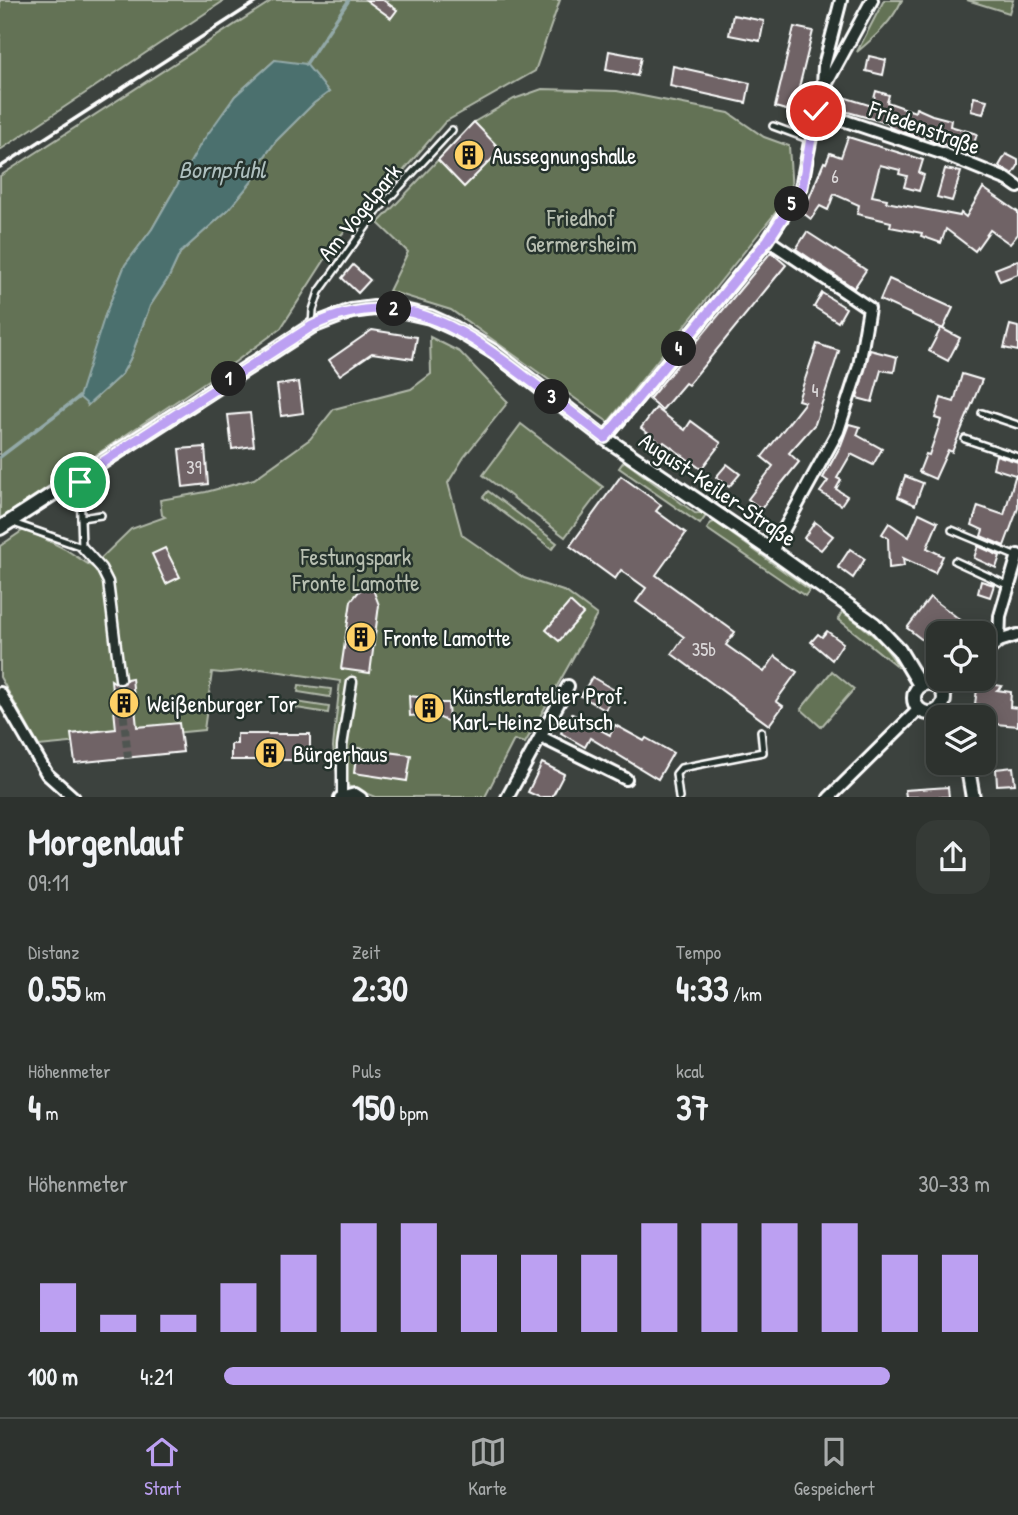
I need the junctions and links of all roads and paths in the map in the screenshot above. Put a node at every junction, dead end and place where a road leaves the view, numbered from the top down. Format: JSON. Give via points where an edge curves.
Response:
{"nodes":[{"id":1,"x":841,"y":0,"type":"edge"},
{"id":2,"x":872,"y":0,"type":"edge"},
{"id":3,"x":822,"y":92,"type":"junction"},
{"id":4,"x":816,"y":111,"type":"junction"},
{"id":5,"x":774,"y":127,"type":"dead end"},
{"id":6,"x":452,"y":130,"type":"dead end"},
{"id":7,"x":811,"y":140,"type":"junction"},
{"id":8,"x":1018,"y":187,"type":"edge"},
{"id":9,"x":768,"y":240,"type":"junction"},
{"id":10,"x":312,"y":326,"type":"junction"},
{"id":11,"x":982,"y":413,"type":"dead end"},
{"id":12,"x":1018,"y":425,"type":"edge"},
{"id":13,"x":605,"y":438,"type":"junction"},
{"id":14,"x":965,"y":439,"type":"dead end"},
{"id":15,"x":1018,"y":457,"type":"edge"},
{"id":16,"x":80,"y":477,"type":"junction"},
{"id":17,"x":101,"y":515,"type":"dead end"},
{"id":18,"x":81,"y":518,"type":"junction"},
{"id":19,"x":5,"y":525,"type":"edge"},
{"id":20,"x":952,"y":530,"type":"dead end"},
{"id":21,"x":82,"y":547,"type":"junction"},
{"id":22,"x":772,"y":551,"type":"junction"},
{"id":23,"x":1018,"y":556,"type":"edge"},
{"id":24,"x":955,"y":561,"type":"dead end"},
{"id":25,"x":1009,"y":586,"type":"junction"},
{"id":26,"x":1018,"y":635,"type":"edge"},
{"id":27,"x":999,"y":641,"type":"junction"},
{"id":28,"x":996,"y":644,"type":"edge"},
{"id":29,"x":120,"y":679,"type":"tunnel mouth"},
{"id":30,"x":352,"y":682,"type":"dead end"},
{"id":31,"x":926,"y":684,"type":"edge"},
{"id":32,"x":920,"y":685,"type":"junction"},
{"id":33,"x":568,"y":686,"type":"dead end"},
{"id":34,"x":0,"y":693,"type":"edge"},
{"id":35,"x":919,"y":709,"type":"junction"},
{"id":36,"x":926,"y":711,"type":"edge"},
{"id":37,"x":761,"y":731,"type":"dead end"},
{"id":38,"x":541,"y":737,"type":"junction"},
{"id":39,"x":969,"y":775,"type":"edge"},
{"id":40,"x":626,"y":779,"type":"dead end"},
{"id":41,"x":74,"y":797,"type":"edge"},
{"id":42,"x":341,"y":797,"type":"edge"},
{"id":43,"x":361,"y":797,"type":"edge"},
{"id":44,"x":507,"y":797,"type":"edge"},
{"id":45,"x":679,"y":797,"type":"edge"},
{"id":46,"x":829,"y":797,"type":"edge"},
{"id":47,"x":973,"y":797,"type":"edge"}],
"edges":[{"from":1,"to":3,"type":"street"},
{"from":2,"to":3,"type":"street"},
{"from":3,"to":4,"type":"street"},
{"from":4,"to":7,"type":"street"},
{"from":4,"to":8,"type":"street","name":"Friedenstraße","via":[[944,154]]},
{"from":5,"to":7,"type":"lane"},
{"from":6,"to":10,"type":"lane","name":"Am Vogelpark","via":[[378,210],[319,292]]},
{"from":7,"to":9,"type":"street","via":[[802,188]]},
{"from":9,"to":13,"type":"street"},
{"from":9,"to":22,"type":"street","via":[[869,308],[859,366],[838,431]]},
{"from":10,"to":13,"type":"street","name":"August-Keiler-Straße","via":[[351,311],[374,308],[438,320],[494,352]]},
{"from":10,"to":16,"type":"street","name":"August-Keiler-Straße"},
{"from":11,"to":12,"type":"lane"},
{"from":13,"to":22,"type":"street","name":"August-Keiler-Straße"},
{"from":14,"to":15,"type":"lane"},
{"from":16,"to":18,"type":"lane"},
{"from":16,"to":19,"type":"street","name":"August-Keiler-Straße"},
{"from":17,"to":18,"type":"lane"},
{"from":18,"to":21,"type":"lane"},
{"from":19,"to":21,"type":"lane"},
{"from":20,"to":23,"type":"lane"},
{"from":21,"to":29,"type":"street","via":[[105,575]]},
{"from":22,"to":32,"type":"street","name":"August-Keiler-Straße","via":[[884,632]]},
{"from":23,"to":25,"type":"street"},
{"from":24,"to":25,"type":"lane"},
{"from":25,"to":27,"type":"street"},
{"from":26,"to":27,"type":"street"},
{"from":27,"to":28,"type":"street"},
{"from":30,"to":42,"type":"street","via":[[342,746]]},
{"from":31,"to":32,"type":"street"},
{"from":32,"to":35,"type":"street","via":[[914,697]]},
{"from":33,"to":38,"type":"street"},
{"from":34,"to":41,"type":"street","via":[[47,775]]},
{"from":35,"to":36,"type":"street"},
{"from":35,"to":46,"type":"street"},
{"from":37,"to":45,"type":"lane","via":[[763,752],[681,768],[676,774]]},
{"from":38,"to":40,"type":"street"},
{"from":38,"to":44,"type":"street"},
{"from":39,"to":47,"type":"street"},
{"from":42,"to":43,"type":"street"}]}
